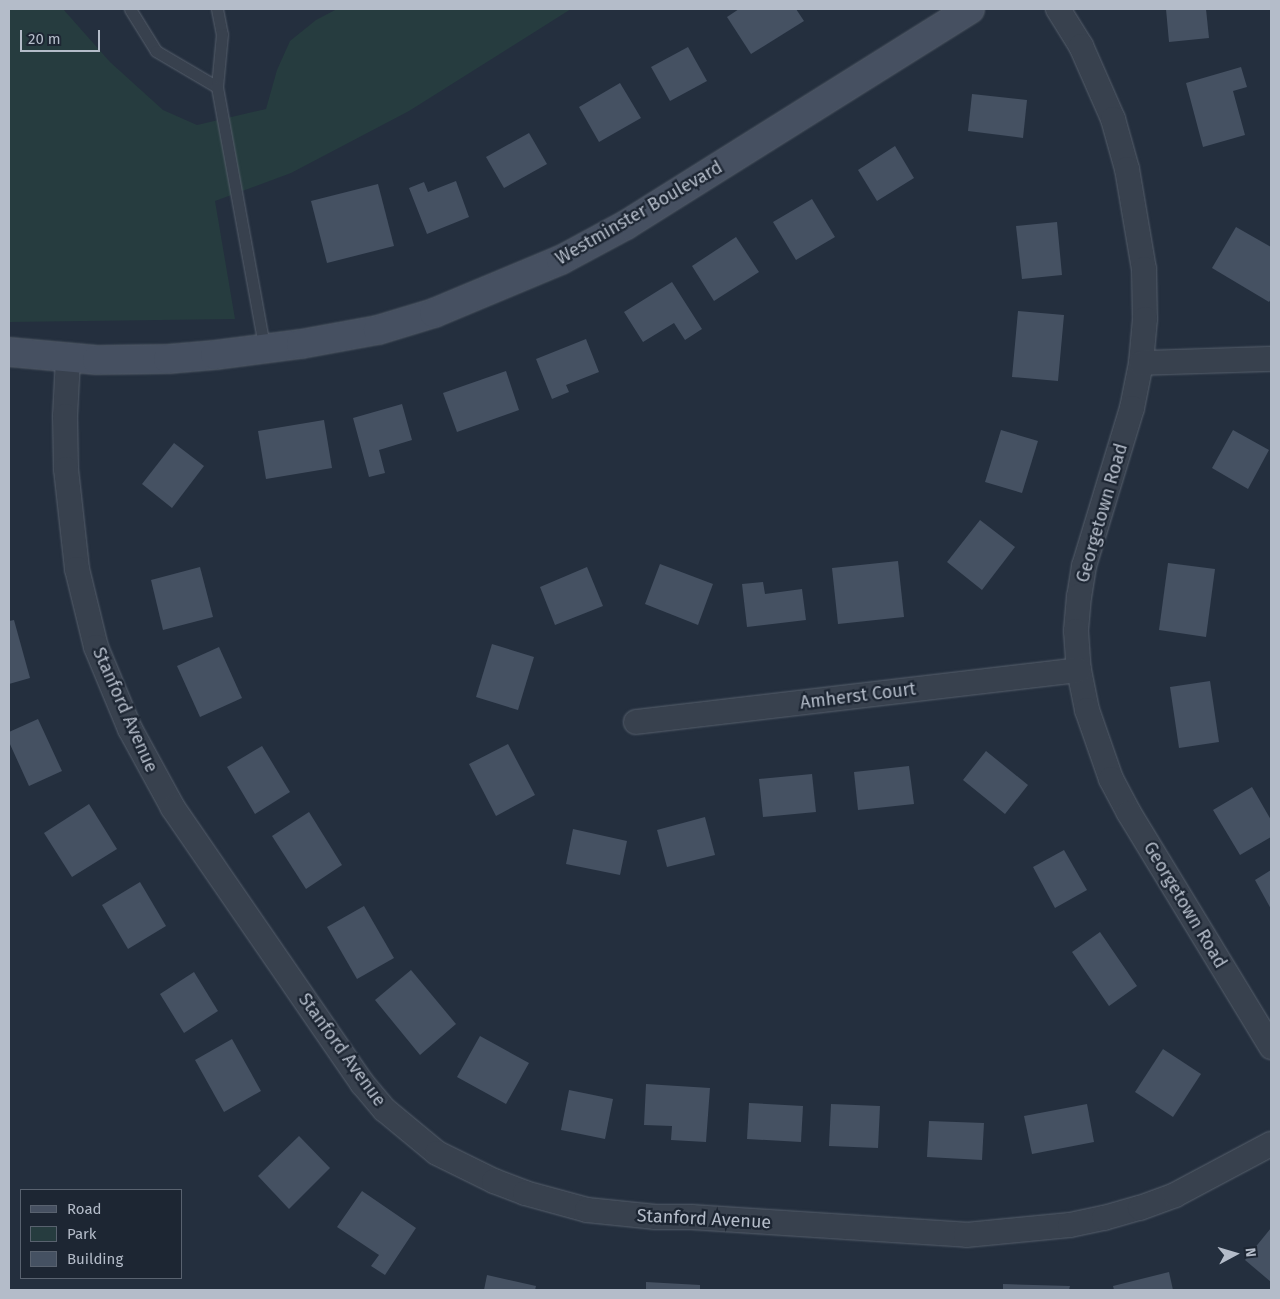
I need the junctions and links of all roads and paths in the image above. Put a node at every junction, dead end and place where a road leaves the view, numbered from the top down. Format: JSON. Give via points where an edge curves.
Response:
{"nodes":[{"id":1,"x":130,"y":9,"type":"edge"},
{"id":2,"x":218,"y":9,"type":"edge"},
{"id":3,"x":970,"y":9,"type":"edge"},
{"id":4,"x":1058,"y":9,"type":"edge"},
{"id":5,"x":217,"y":87,"type":"junction"},
{"id":6,"x":265,"y":350,"type":"junction"},
{"id":7,"x":9,"y":352,"type":"edge"},
{"id":8,"x":68,"y":358,"type":"junction"},
{"id":9,"x":1271,"y":359,"type":"edge"},
{"id":10,"x":1141,"y":363,"type":"junction"},
{"id":11,"x":1079,"y":670,"type":"junction"},
{"id":12,"x":636,"y":722,"type":"dead end"},
{"id":13,"x":1271,"y":1048,"type":"edge"},
{"id":14,"x":1271,"y":1144,"type":"edge"}],
"edges":[{"from":1,"to":5,"type":"lane","via":[[156,51]]},
{"from":2,"to":5,"type":"lane","via":[[222,34]]},
{"from":3,"to":6,"type":"street","name":"Westminster Boulevard","via":[[660,204],[561,260],[462,303],[378,330]]},
{"from":4,"to":10,"type":"street","name":"Georgetown Road","via":[[1098,80],[1128,169],[1144,269]]},
{"from":5,"to":6,"type":"lane"},
{"from":6,"to":8,"type":"street","name":"Westminster Boulevard","via":[[168,359]]},
{"from":7,"to":8,"type":"street","name":"Westminster Boulevard"},
{"from":8,"to":14,"type":"street","name":"Stanford Avenue","via":[[66,469],[77,569],[96,647],[130,729],[173,808],[362,1083],[385,1110],[437,1152],[494,1182],[587,1210],[639,1216],[722,1218],[966,1235],[1070,1225],[1140,1208],[1175,1195]]},
{"from":9,"to":10,"type":"street"},
{"from":10,"to":11,"type":"street","name":"Georgetown Road","via":[[1119,454],[1084,566],[1076,631]]},
{"from":11,"to":12,"type":"street","name":"Amherst Court"},
{"from":11,"to":13,"type":"street","name":"Georgetown Road","via":[[1087,710],[1111,778]]}]}
